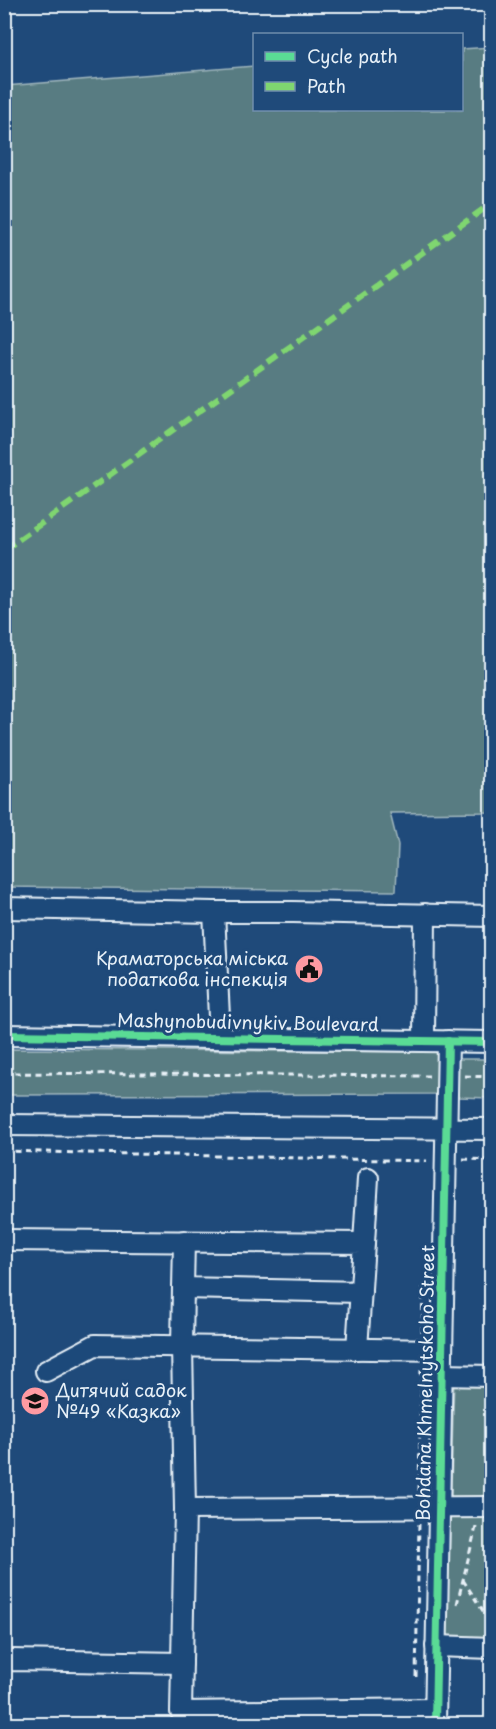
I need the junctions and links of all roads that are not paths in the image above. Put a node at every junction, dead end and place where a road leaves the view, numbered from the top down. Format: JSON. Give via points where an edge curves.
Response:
{"nodes":[{"id":1,"x":4,"y":908,"type":"edge"},
{"id":2,"x":214,"y":912,"type":"junction"},
{"id":3,"x":426,"y":914,"type":"junction"},
{"id":4,"x":492,"y":916,"type":"edge"},
{"id":5,"x":4,"y":1035,"type":"edge"},
{"id":6,"x":220,"y":1038,"type":"junction"},
{"id":7,"x":424,"y":1041,"type":"junction"},
{"id":8,"x":448,"y":1041,"type":"junction"},
{"id":9,"x":492,"y":1042,"type":"edge"},
{"id":10,"x":4,"y":1125,"type":"edge"},
{"id":11,"x":446,"y":1128,"type":"junction"},
{"id":12,"x":492,"y":1129,"type":"edge"},
{"id":13,"x":368,"y":1178,"type":"dead end"},
{"id":14,"x":4,"y":1240,"type":"edge"},
{"id":15,"x":184,"y":1241,"type":"junction"},
{"id":16,"x":364,"y":1243,"type":"junction"},
{"id":17,"x":183,"y":1288,"type":"junction"},
{"id":18,"x":361,"y":1292,"type":"junction"},
{"id":19,"x":182,"y":1346,"type":"junction"},
{"id":20,"x":357,"y":1349,"type":"junction"},
{"id":21,"x":442,"y":1350,"type":"junction"},
{"id":22,"x":46,"y":1371,"type":"dead end"},
{"id":23,"x":441,"y":1375,"type":"junction"},
{"id":24,"x":492,"y":1376,"type":"edge"},
{"id":25,"x":429,"y":1507,"type":"junction"},
{"id":26,"x":486,"y":1507,"type":"edge"},
{"id":27,"x":185,"y":1509,"type":"junction"},
{"id":28,"x":436,"y":1646,"type":"junction"},
{"id":29,"x":492,"y":1648,"type":"edge"},
{"id":30,"x":4,"y":1662,"type":"edge"},
{"id":31,"x":182,"y":1663,"type":"junction"},
{"id":32,"x":428,"y":1714,"type":"edge"},
{"id":33,"x":340,"y":1717,"type":"edge"}],
"edges":[{"from":1,"to":2,"type":"street"},
{"from":2,"to":3,"type":"street"},
{"from":2,"to":6,"type":"street"},
{"from":3,"to":4,"type":"street"},
{"from":3,"to":7,"type":"street"},
{"from":5,"to":6,"type":"street","name":"Mashynobudivnykiv Boulevard"},
{"from":6,"to":7,"type":"street","name":"Mashynobudivnykiv Boulevard"},
{"from":7,"to":8,"type":"street","name":"Mashynobudivnykiv Boulevard"},
{"from":8,"to":9,"type":"street","name":"Mashynobudivnykiv Boulevard"},
{"from":8,"to":11,"type":"street","name":"Bohdana Khmelnytskoho Street"},
{"from":10,"to":11,"type":"street"},
{"from":11,"to":12,"type":"street"},
{"from":11,"to":21,"type":"street","name":"Bohdana Khmelnytskoho Street"},
{"from":13,"to":16,"type":"street"},
{"from":14,"to":15,"type":"street"},
{"from":15,"to":16,"type":"street"},
{"from":15,"to":17,"type":"street"},
{"from":16,"to":18,"type":"street"},
{"from":17,"to":18,"type":"street"},
{"from":17,"to":19,"type":"street"},
{"from":18,"to":20,"type":"street"},
{"from":19,"to":20,"type":"street"},
{"from":19,"to":22,"type":"street","via":[[95,1345]]},
{"from":19,"to":27,"type":"street"},
{"from":20,"to":21,"type":"street"},
{"from":21,"to":23,"type":"street","name":"Bohdana Khmelnytskoho Street"},
{"from":23,"to":24,"type":"street"},
{"from":23,"to":25,"type":"street","name":"Bohdana Khmelnytskoho Street"},
{"from":25,"to":26,"type":"street"},
{"from":25,"to":27,"type":"street"},
{"from":25,"to":28,"type":"street","name":"Bohdana Khmelnytskoho Street"},
{"from":27,"to":31,"type":"street"},
{"from":28,"to":29,"type":"street"},
{"from":28,"to":32,"type":"street","name":"Bohdana Khmelnytskoho Street"},
{"from":30,"to":31,"type":"street"},
{"from":31,"to":33,"type":"street","via":[[181,1712]]},
{"from":32,"to":33,"type":"street"}]}
